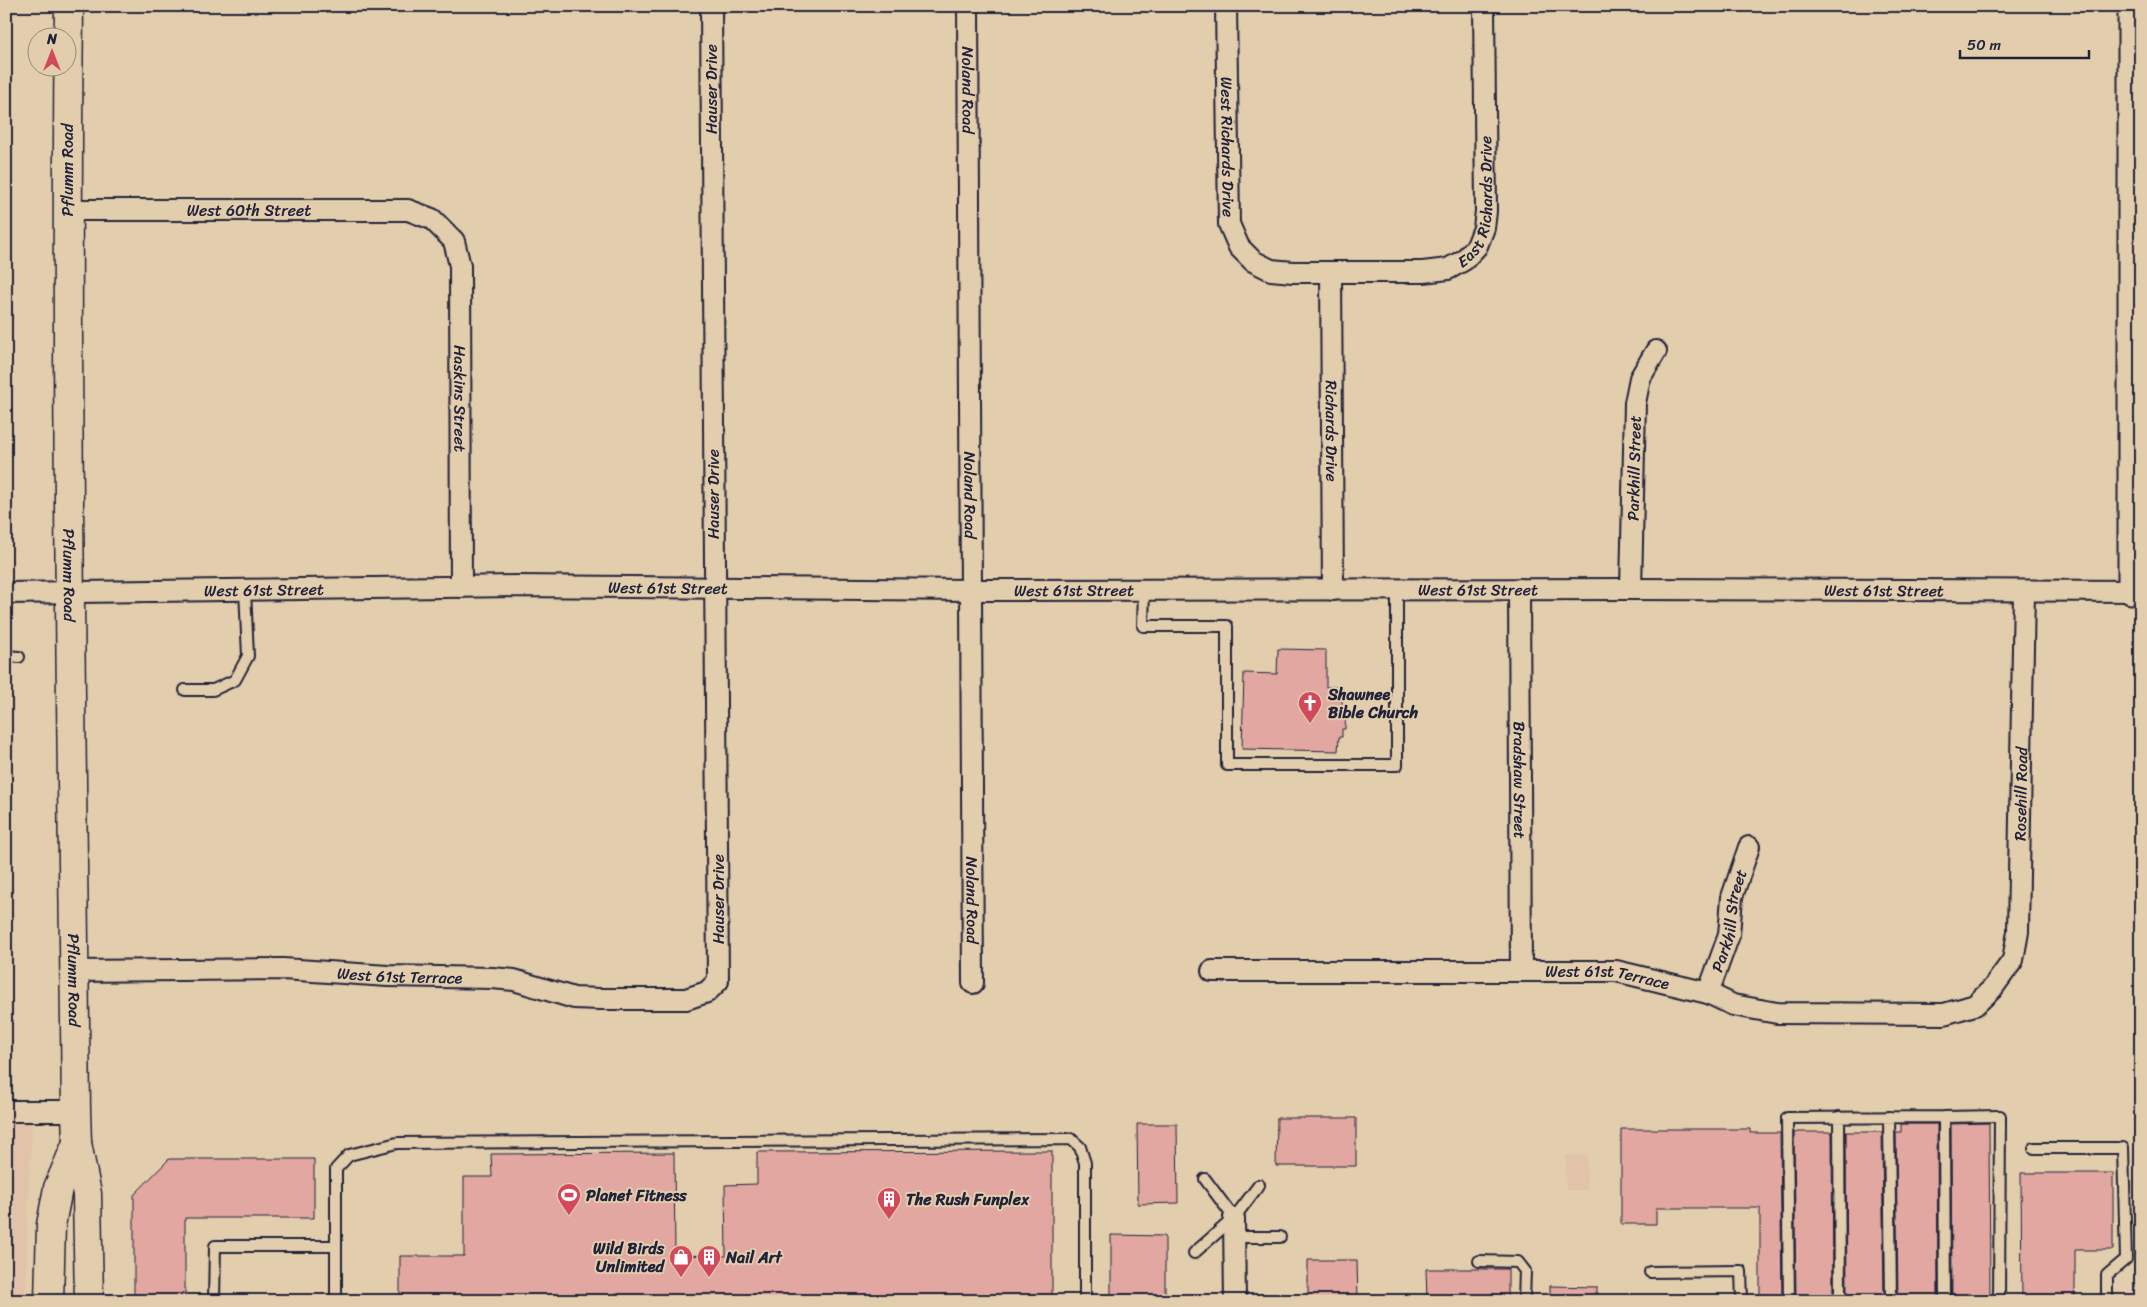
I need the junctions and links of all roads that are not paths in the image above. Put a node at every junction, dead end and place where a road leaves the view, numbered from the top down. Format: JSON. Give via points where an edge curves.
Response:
{"nodes":[{"id":1,"x":69,"y":6,"type":"edge"},
{"id":2,"x":711,"y":6,"type":"edge"},
{"id":3,"x":968,"y":6,"type":"edge"},
{"id":4,"x":1226,"y":6,"type":"edge"},
{"id":5,"x":1484,"y":6,"type":"edge"},
{"id":6,"x":2131,"y":6,"type":"edge"},
{"id":7,"x":67,"y":210,"type":"junction"},
{"id":8,"x":2136,"y":214,"type":"edge"},
{"id":9,"x":432,"y":219,"type":"joint"},
{"id":10,"x":1331,"y":272,"type":"junction"},
{"id":11,"x":1656,"y":351,"type":"dead end"},
{"id":12,"x":461,"y":587,"type":"junction"},
{"id":13,"x":716,"y":588,"type":"junction"},
{"id":14,"x":1519,"y":589,"type":"junction"},
{"id":15,"x":1631,"y":589,"type":"junction"},
{"id":16,"x":245,"y":590,"type":"junction"},
{"id":17,"x":971,"y":590,"type":"junction"},
{"id":18,"x":1144,"y":590,"type":"junction"},
{"id":19,"x":1333,"y":590,"type":"junction"},
{"id":20,"x":1397,"y":590,"type":"junction"},
{"id":21,"x":68,"y":591,"type":"junction"},
{"id":22,"x":2024,"y":591,"type":"junction"},
{"id":23,"x":2136,"y":591,"type":"edge"},
{"id":24,"x":6,"y":593,"type":"edge"},
{"id":25,"x":6,"y":656,"type":"edge"},
{"id":26,"x":19,"y":657,"type":"dead end"},
{"id":27,"x":185,"y":690,"type":"dead end"},
{"id":28,"x":1749,"y":847,"type":"dead end"},
{"id":29,"x":74,"y":971,"type":"junction"},
{"id":30,"x":1212,"y":971,"type":"dead end"},
{"id":31,"x":1521,"y":971,"type":"junction"},
{"id":32,"x":718,"y":981,"type":"joint"},
{"id":33,"x":973,"y":984,"type":"dead end"},
{"id":34,"x":1992,"y":989,"type":"joint"},
{"id":35,"x":1708,"y":994,"type":"junction"},
{"id":36,"x":6,"y":1111,"type":"edge"},
{"id":37,"x":76,"y":1111,"type":"junction"},
{"id":38,"x":1839,"y":1117,"type":"junction"},
{"id":39,"x":1889,"y":1117,"type":"junction"},
{"id":40,"x":1944,"y":1117,"type":"junction"},
{"id":41,"x":77,"y":1143,"type":"junction"},
{"id":42,"x":2034,"y":1148,"type":"dead end"},
{"id":43,"x":1204,"y":1178,"type":"dead end"},
{"id":44,"x":1259,"y":1185,"type":"dead end"},
{"id":45,"x":1234,"y":1227,"type":"junction"},
{"id":46,"x":1280,"y":1237,"type":"dead end"},
{"id":47,"x":336,"y":1246,"type":"junction"},
{"id":48,"x":1194,"y":1252,"type":"dead end"},
{"id":49,"x":1479,"y":1261,"type":"dead end"},
{"id":50,"x":1650,"y":1272,"type":"dead end"},
{"id":51,"x":49,"y":1301,"type":"edge"},
{"id":52,"x":89,"y":1301,"type":"edge"},
{"id":53,"x":214,"y":1301,"type":"edge"},
{"id":54,"x":336,"y":1301,"type":"edge"},
{"id":55,"x":1085,"y":1301,"type":"edge"},
{"id":56,"x":1235,"y":1301,"type":"edge"},
{"id":57,"x":1524,"y":1301,"type":"edge"},
{"id":58,"x":1742,"y":1301,"type":"edge"},
{"id":59,"x":1789,"y":1301,"type":"edge"},
{"id":60,"x":1840,"y":1301,"type":"edge"},
{"id":61,"x":1891,"y":1301,"type":"edge"},
{"id":62,"x":1945,"y":1301,"type":"edge"},
{"id":63,"x":1999,"y":1301,"type":"edge"},
{"id":64,"x":2107,"y":1301,"type":"edge"}],
"edges":[{"from":1,"to":7,"type":"main road","name":"Pflumm Road"},
{"from":2,"to":13,"type":"street","name":"Hauser Drive"},
{"from":3,"to":17,"type":"street","name":"Noland Road"},
{"from":4,"to":10,"type":"street","name":"West Richards Drive","via":[[1229,224],[1239,247],[1253,261],[1270,270]]},
{"from":5,"to":10,"type":"street","name":"East Richards Drive","via":[[1486,211],[1477,246],[1464,260],[1448,269]]},
{"from":6,"to":8,"type":"street"},
{"from":7,"to":9,"type":"street","name":"West 60th Street","via":[[408,210]]},
{"from":7,"to":21,"type":"main road","name":"Pflumm Road"},
{"from":8,"to":23,"type":"street"},
{"from":9,"to":12,"type":"street","name":"Haskins Street","via":[[454,241],[460,266]]},
{"from":10,"to":19,"type":"street","name":"Richards Drive"},
{"from":11,"to":15,"type":"street","name":"Parkhill Street","via":[[1640,378],[1636,403]]},
{"from":12,"to":13,"type":"street","name":"West 61st Street"},
{"from":12,"to":16,"type":"street","name":"West 61st Street"},
{"from":13,"to":17,"type":"street","name":"West 61st Street"},
{"from":13,"to":32,"type":"street","name":"Hauser Drive"},
{"from":14,"to":15,"type":"street","name":"West 61st Street"},
{"from":14,"to":20,"type":"street","name":"West 61st Street"},
{"from":14,"to":31,"type":"street","name":"Bradshaw Street"},
{"from":15,"to":22,"type":"street","name":"West 61st Street"},
{"from":16,"to":21,"type":"street","name":"West 61st Street"},
{"from":16,"to":27,"type":"lane","via":[[248,656],[235,680],[213,690]]},
{"from":17,"to":18,"type":"street","name":"West 61st Street"},
{"from":17,"to":33,"type":"street","name":"Noland Road"},
{"from":18,"to":19,"type":"street","name":"West 61st Street"},
{"from":18,"to":20,"type":"lane","via":[[1143,626],[1227,626],[1227,765],[1397,765]]},
{"from":19,"to":20,"type":"street","name":"West 61st Street"},
{"from":21,"to":24,"type":"street","name":"West 61st Street"},
{"from":21,"to":29,"type":"main road","name":"Pflumm Road"},
{"from":22,"to":23,"type":"street","name":"West 61st Street"},
{"from":22,"to":34,"type":"street","name":"Rosehill Road","via":[[2018,932],[2013,960]]},
{"from":25,"to":26,"type":"lane"},
{"from":28,"to":35,"type":"street","name":"Parkhill Street","via":[[1732,897],[1729,935]]},
{"from":29,"to":32,"type":"street","name":"West 61st Terrace","via":[[283,969],[492,978],[514,980],[574,998],[600,999],[686,999],[706,992]]},
{"from":29,"to":37,"type":"main road","name":"Pflumm Road"},
{"from":30,"to":31,"type":"street","name":"West 61st Terrace"},
{"from":31,"to":35,"type":"street","name":"West 61st Terrace","via":[[1616,971]]},
{"from":34,"to":35,"type":"street","name":"West 61st Terrace","via":[[1975,1005],[1944,1014],[1777,1013],[1733,1004]]},
{"from":36,"to":37,"type":"street"},
{"from":37,"to":41,"type":"main road","name":"Pflumm Road"},
{"from":38,"to":39,"type":"lane"},
{"from":38,"to":59,"type":"lane","via":[[1787,1118]]},
{"from":38,"to":60,"type":"lane"},
{"from":39,"to":40,"type":"lane"},
{"from":39,"to":61,"type":"lane"},
{"from":40,"to":62,"type":"lane"},
{"from":40,"to":63,"type":"lane","via":[[2000,1116]]},
{"from":41,"to":51,"type":"main road","name":"Pflumm Road","via":[[58,1188],[51,1225]]},
{"from":41,"to":52,"type":"main road","name":"Pflumm Road","via":[[87,1194]]},
{"from":42,"to":64,"type":"lane","via":[[2123,1148],[2126,1259],[2108,1275]]},
{"from":43,"to":45,"type":"lane"},
{"from":44,"to":45,"type":"lane"},
{"from":45,"to":46,"type":"lane"},
{"from":45,"to":48,"type":"lane"},
{"from":45,"to":56,"type":"street"},
{"from":47,"to":53,"type":"lane","via":[[214,1246]]},
{"from":47,"to":54,"type":"lane"},
{"from":47,"to":55,"type":"lane","via":[[336,1168],[349,1155],[397,1143],[1071,1139],[1080,1147],[1085,1163]]},
{"from":49,"to":57,"type":"lane","via":[[1518,1262],[1525,1271]]},
{"from":50,"to":58,"type":"lane","via":[[1741,1271]]}]}
